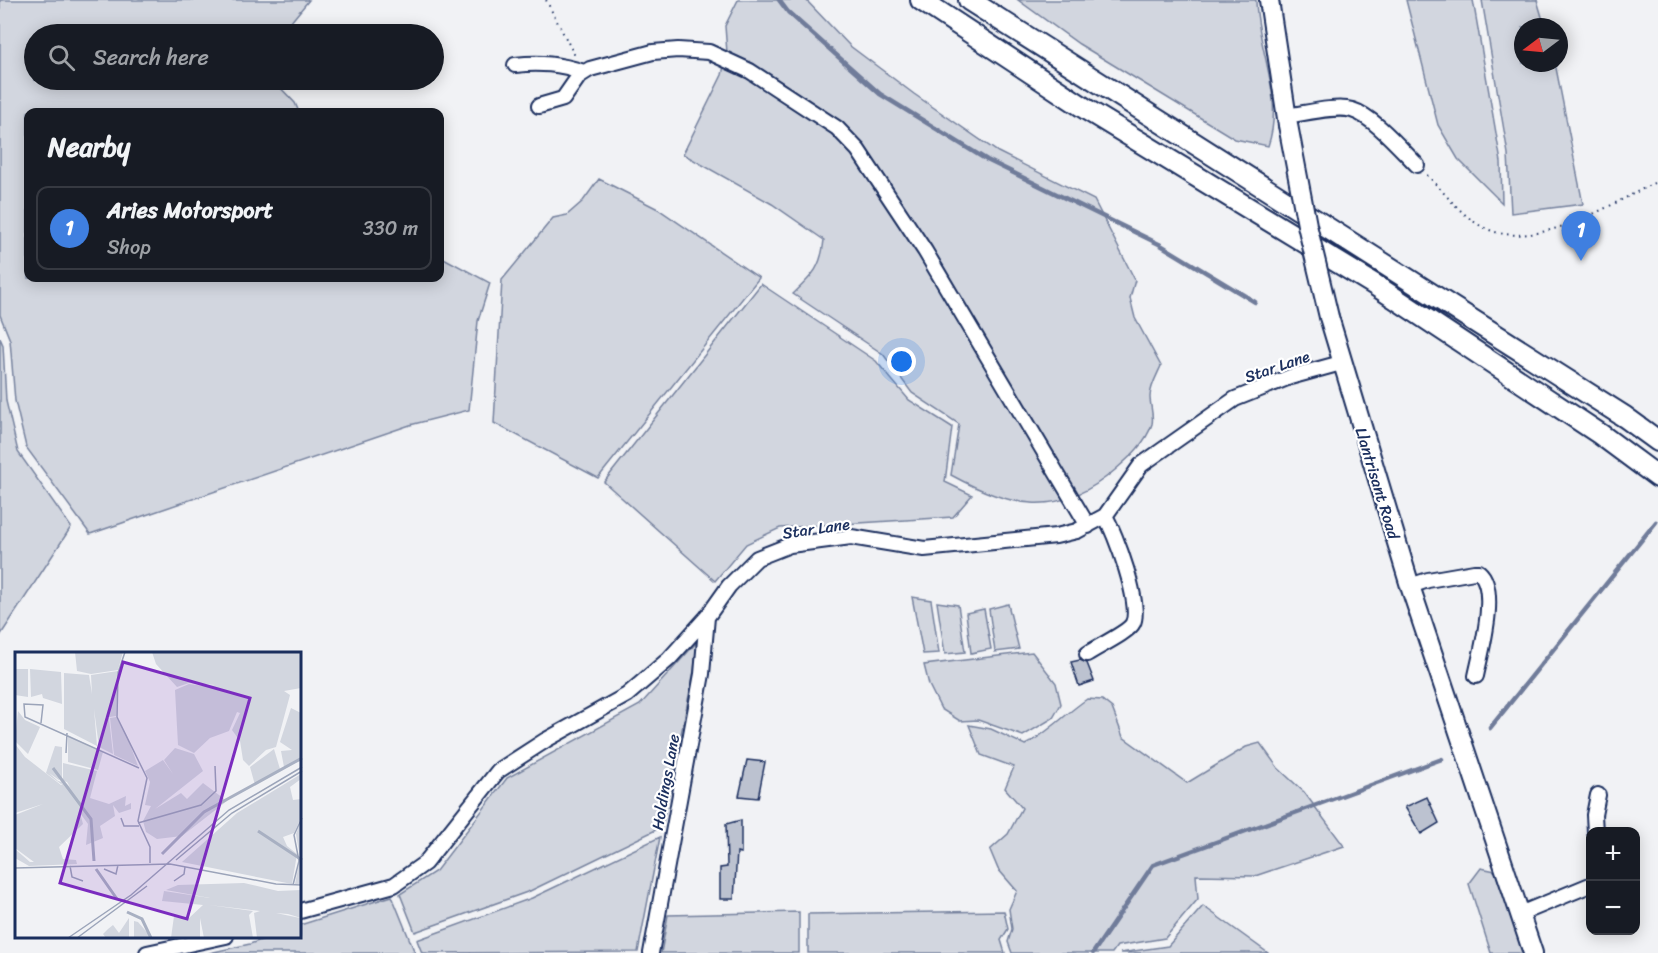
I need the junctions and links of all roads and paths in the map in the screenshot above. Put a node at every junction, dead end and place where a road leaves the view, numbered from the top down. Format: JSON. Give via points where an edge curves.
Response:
{"nodes":[{"id":1,"x":546,"y":0,"type":"edge"},
{"id":2,"x":921,"y":0,"type":"edge"},
{"id":3,"x":969,"y":0,"type":"edge"},
{"id":4,"x":1269,"y":0,"type":"edge"},
{"id":5,"x":515,"y":65,"type":"dead end"},
{"id":6,"x":584,"y":72,"type":"junction"},
{"id":7,"x":539,"y":106,"type":"dead end"},
{"id":8,"x":1287,"y":121,"type":"junction"},
{"id":9,"x":1417,"y":165,"type":"joint"},
{"id":10,"x":1658,"y":181,"type":"edge"},
{"id":11,"x":1341,"y":363,"type":"junction"},
{"id":12,"x":1658,"y":441,"type":"edge"},
{"id":13,"x":1658,"y":477,"type":"edge"},
{"id":14,"x":1106,"y":516,"type":"junction"},
{"id":15,"x":1088,"y":526,"type":"junction"},
{"id":16,"x":1410,"y":586,"type":"junction"},
{"id":17,"x":707,"y":617,"type":"junction"},
{"id":18,"x":1087,"y":654,"type":"dead end"},
{"id":19,"x":1476,"y":676,"type":"dead end"},
{"id":20,"x":1598,"y":795,"type":"dead end"},
{"id":21,"x":1595,"y":827,"type":"edge"},
{"id":22,"x":1586,"y":887,"type":"edge"},
{"id":23,"x":302,"y":910,"type":"edge"},
{"id":24,"x":1520,"y":914,"type":"junction"},
{"id":25,"x":217,"y":938,"type":"edge"},
{"id":26,"x":147,"y":953,"type":"edge"},
{"id":27,"x":651,"y":953,"type":"edge"},
{"id":28,"x":1533,"y":953,"type":"edge"}],
"edges":[{"from":1,"to":6,"type":"path"},
{"from":2,"to":13,"type":"highway","via":[[1089,111],[1375,285],[1600,434]]},
{"from":3,"to":12,"type":"highway"},
{"from":4,"to":8,"type":"main road","name":"Llantrisant Road"},
{"from":5,"to":6,"type":"street","via":[[540,62]]},
{"from":6,"to":7,"type":"street","via":[[567,96]]},
{"from":6,"to":15,"type":"street","via":[[653,52],[709,52],[750,71],[837,128],[858,150],[925,251]]},
{"from":8,"to":9,"type":"street","via":[[1323,111],[1352,110],[1375,125]]},
{"from":8,"to":11,"type":"main road","name":"Llantrisant Road","bridge":true,"via":[[1307,225]]},
{"from":9,"to":10,"type":"path","via":[[1464,212],[1485,228],[1506,234],[1533,234],[1568,226]]},
{"from":11,"to":14,"type":"street","name":"Star Lane","via":[[1290,377],[1235,399],[1141,465]]},
{"from":11,"to":16,"type":"main road","name":"Llantrisant Road"},
{"from":14,"to":15,"type":"street","name":"Star Lane"},
{"from":14,"to":18,"type":"street","via":[[1125,563],[1134,618],[1129,628]]},
{"from":15,"to":17,"type":"street","name":"Star Lane","via":[[1056,536],[924,549],[851,537],[790,545],[757,558],[729,586]]},
{"from":16,"to":19,"type":"street","via":[[1474,572],[1484,576],[1488,596]]},
{"from":16,"to":24,"type":"main road","name":"Llantrisant Road"},
{"from":17,"to":23,"type":"street","name":"Star Lane","via":[[669,659],[627,695],[498,771],[425,863],[394,885]]},
{"from":17,"to":27,"type":"street","name":"Holdings Lane","via":[[702,674]]},
{"from":20,"to":21,"type":"street"},
{"from":22,"to":24,"type":"street"},
{"from":24,"to":28,"type":"main road","name":"Llantrisant Road"},
{"from":25,"to":26,"type":"street"}]}
